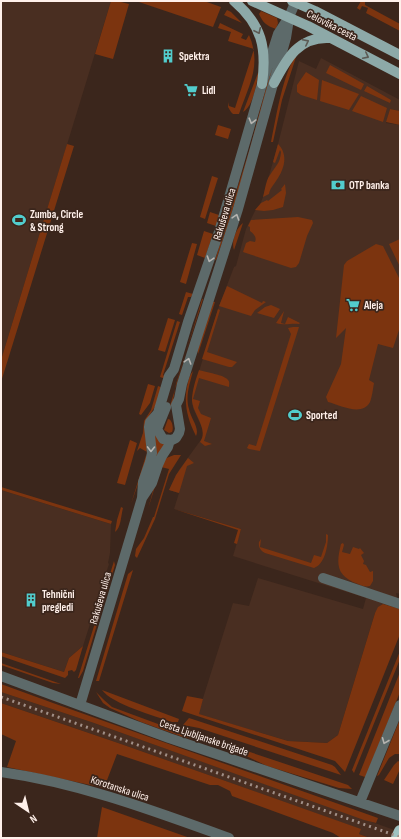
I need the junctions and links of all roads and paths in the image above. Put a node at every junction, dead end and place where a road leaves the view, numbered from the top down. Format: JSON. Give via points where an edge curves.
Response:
{"nodes":[{"id":1,"x":234,"y":1,"type":"edge"},
{"id":2,"x":252,"y":1,"type":"edge"},
{"id":3,"x":294,"y":2,"type":"edge"},
{"id":4,"x":289,"y":17,"type":"junction"},
{"id":5,"x":332,"y":38,"type":"junction"},
{"id":6,"x":400,"y":55,"type":"edge"},
{"id":7,"x":400,"y":74,"type":"edge"},
{"id":8,"x":274,"y":83,"type":"junction"},
{"id":9,"x":262,"y":84,"type":"junction"},
{"id":10,"x":161,"y":412,"type":"junction"},
{"id":11,"x":177,"y":415,"type":"junction"},
{"id":12,"x":170,"y":440,"type":"junction"},
{"id":13,"x":142,"y":498,"type":"junction"},
{"id":14,"x":323,"y":578,"type":"dead end"},
{"id":15,"x":400,"y":604,"type":"edge"},
{"id":16,"x":1,"y":676,"type":"edge"},
{"id":17,"x":80,"y":705,"type":"junction"},
{"id":18,"x":400,"y":705,"type":"edge"},
{"id":19,"x":1,"y":772,"type":"edge"},
{"id":20,"x":360,"y":802,"type":"junction"},
{"id":21,"x":400,"y":816,"type":"edge"},
{"id":22,"x":400,"y":831,"type":"edge"},
{"id":23,"x":229,"y":838,"type":"edge"},
{"id":24,"x":397,"y":838,"type":"edge"}],
"edges":[{"from":1,"to":9,"type":"main road","one_way":true,"via":[[254,24],[262,40]]},
{"from":2,"to":4,"type":"main road","name":"Celovška cesta"},
{"from":3,"to":4,"type":"street","name":"Rakuševa ulica"},
{"from":3,"to":6,"type":"main road","name":"Celovška cesta"},
{"from":4,"to":5,"type":"main road","name":"Celovška cesta"},
{"from":4,"to":8,"type":"street","name":"Rakuševa ulica"},
{"from":4,"to":9,"type":"street","name":"Rakuševa ulica","via":[[278,34]]},
{"from":5,"to":7,"type":"main road","name":"Celovška cesta","one_way":true},
{"from":8,"to":5,"type":"main road","one_way":true,"via":[[283,66],[302,44],[322,37]]},
{"from":11,"to":8,"type":"street","name":"Rakuševa ulica","one_way":true,"via":[[176,405],[180,399],[183,378],[238,210]]},
{"from":9,"to":10,"type":"street","name":"Rakuševa ulica","one_way":true,"via":[[233,188]]},
{"from":10,"to":11,"type":"street","via":[[170,411]]},
{"from":10,"to":12,"type":"street","via":[[157,429],[163,439]]},
{"from":10,"to":13,"type":"street","name":"Rakuševa ulica","one_way":true,"via":[[150,422],[152,453],[143,482]]},
{"from":11,"to":12,"type":"street","via":[[179,433],[176,438]]},
{"from":12,"to":13,"type":"street","name":"Rakuševa ulica","via":[[152,483]]},
{"from":13,"to":17,"type":"street","name":"Rakuševa ulica"},
{"from":14,"to":15,"type":"street"},
{"from":16,"to":17,"type":"street","name":"Cesta Ljubljanske brigade"},
{"from":17,"to":20,"type":"street","name":"Cesta Ljubljanske brigade","via":[[258,769]]},
{"from":18,"to":20,"type":"street","one_way":true},
{"from":19,"to":23,"type":"street","name":"Korotanska ulica","via":[[85,789]]},
{"from":20,"to":21,"type":"street","name":"Cesta Ljubljanske brigade"},
{"from":22,"to":24,"type":"highway"}]}
